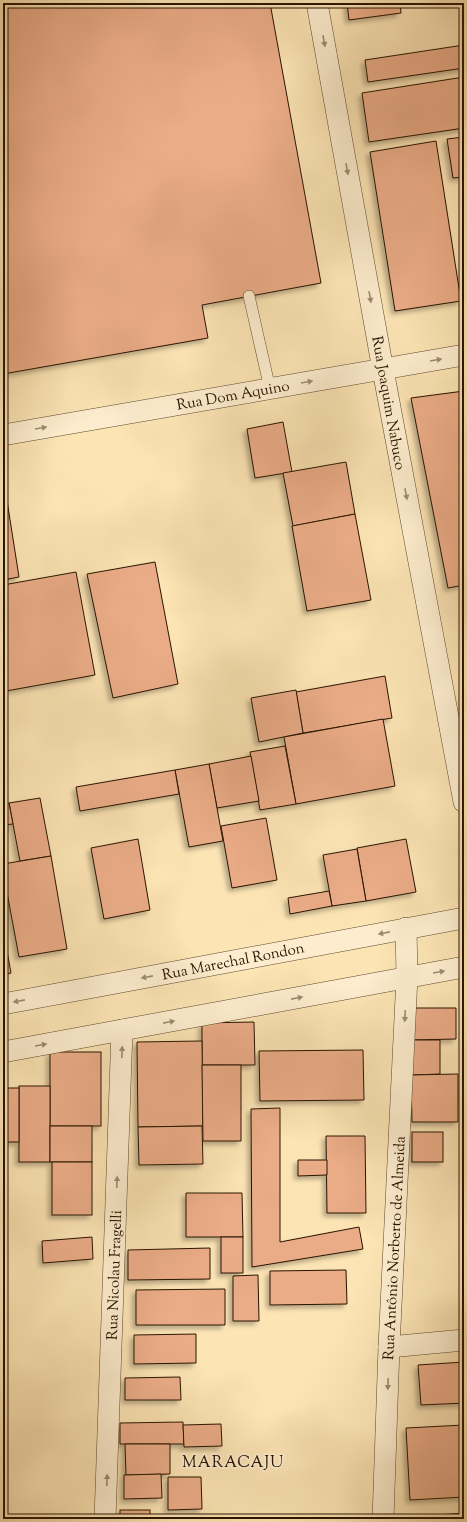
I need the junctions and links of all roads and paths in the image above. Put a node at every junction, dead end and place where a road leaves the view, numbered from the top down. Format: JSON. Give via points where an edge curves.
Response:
{"nodes":[{"id":1,"x":317,"y":3,"type":"edge"},
{"id":2,"x":250,"y":296,"type":"dead end"},
{"id":3,"x":464,"y":355,"type":"edge"},
{"id":4,"x":383,"y":370,"type":"junction"},
{"id":5,"x":270,"y":388,"type":"junction"},
{"id":6,"x":3,"y":435,"type":"edge"},
{"id":7,"x":464,"y":802,"type":"edge"},
{"id":8,"x":464,"y":918,"type":"edge"},
{"id":9,"x":406,"y":928,"type":"junction"},
{"id":10,"x":464,"y":967,"type":"edge"},
{"id":11,"x":406,"y":977,"type":"junction"},
{"id":12,"x":3,"y":1004,"type":"edge"},
{"id":13,"x":122,"y":1030,"type":"junction"},
{"id":14,"x":3,"y":1052,"type":"edge"},
{"id":15,"x":464,"y":1340,"type":"edge"},
{"id":16,"x":389,"y":1348,"type":"junction"},
{"id":17,"x":105,"y":1519,"type":"edge"},
{"id":18,"x":383,"y":1519,"type":"edge"}],
"edges":[{"from":1,"to":4,"type":"street","name":"Rua Joaquim Nabuco","one_way":true},
{"from":2,"to":5,"type":"lane"},
{"from":4,"to":3,"type":"street","name":"Rua Dom Aquino","one_way":true},
{"from":5,"to":4,"type":"street","name":"Rua Dom Aquino","one_way":true},
{"from":4,"to":7,"type":"street","name":"Rua Joaquim Nabuco","one_way":true},
{"from":6,"to":5,"type":"street","name":"Rua Dom Aquino","one_way":true},
{"from":8,"to":9,"type":"street","name":"Rua Marechal Rondon"},
{"from":9,"to":11,"type":"street","name":"Rua Antônio Norberto de Almeida"},
{"from":9,"to":12,"type":"street","name":"Rua Marechal Rondon","one_way":true},
{"from":11,"to":10,"type":"street","one_way":true},
{"from":13,"to":11,"type":"street","one_way":true},
{"from":11,"to":16,"type":"street","name":"Rua Antônio Norberto de Almeida","one_way":true},
{"from":14,"to":13,"type":"street","one_way":true},
{"from":17,"to":13,"type":"street","name":"Rua Nicolau Fragelli","one_way":true},
{"from":15,"to":16,"type":"street"},
{"from":16,"to":18,"type":"street","name":"Rua Antônio Norberto de Almeida","one_way":true}]}
